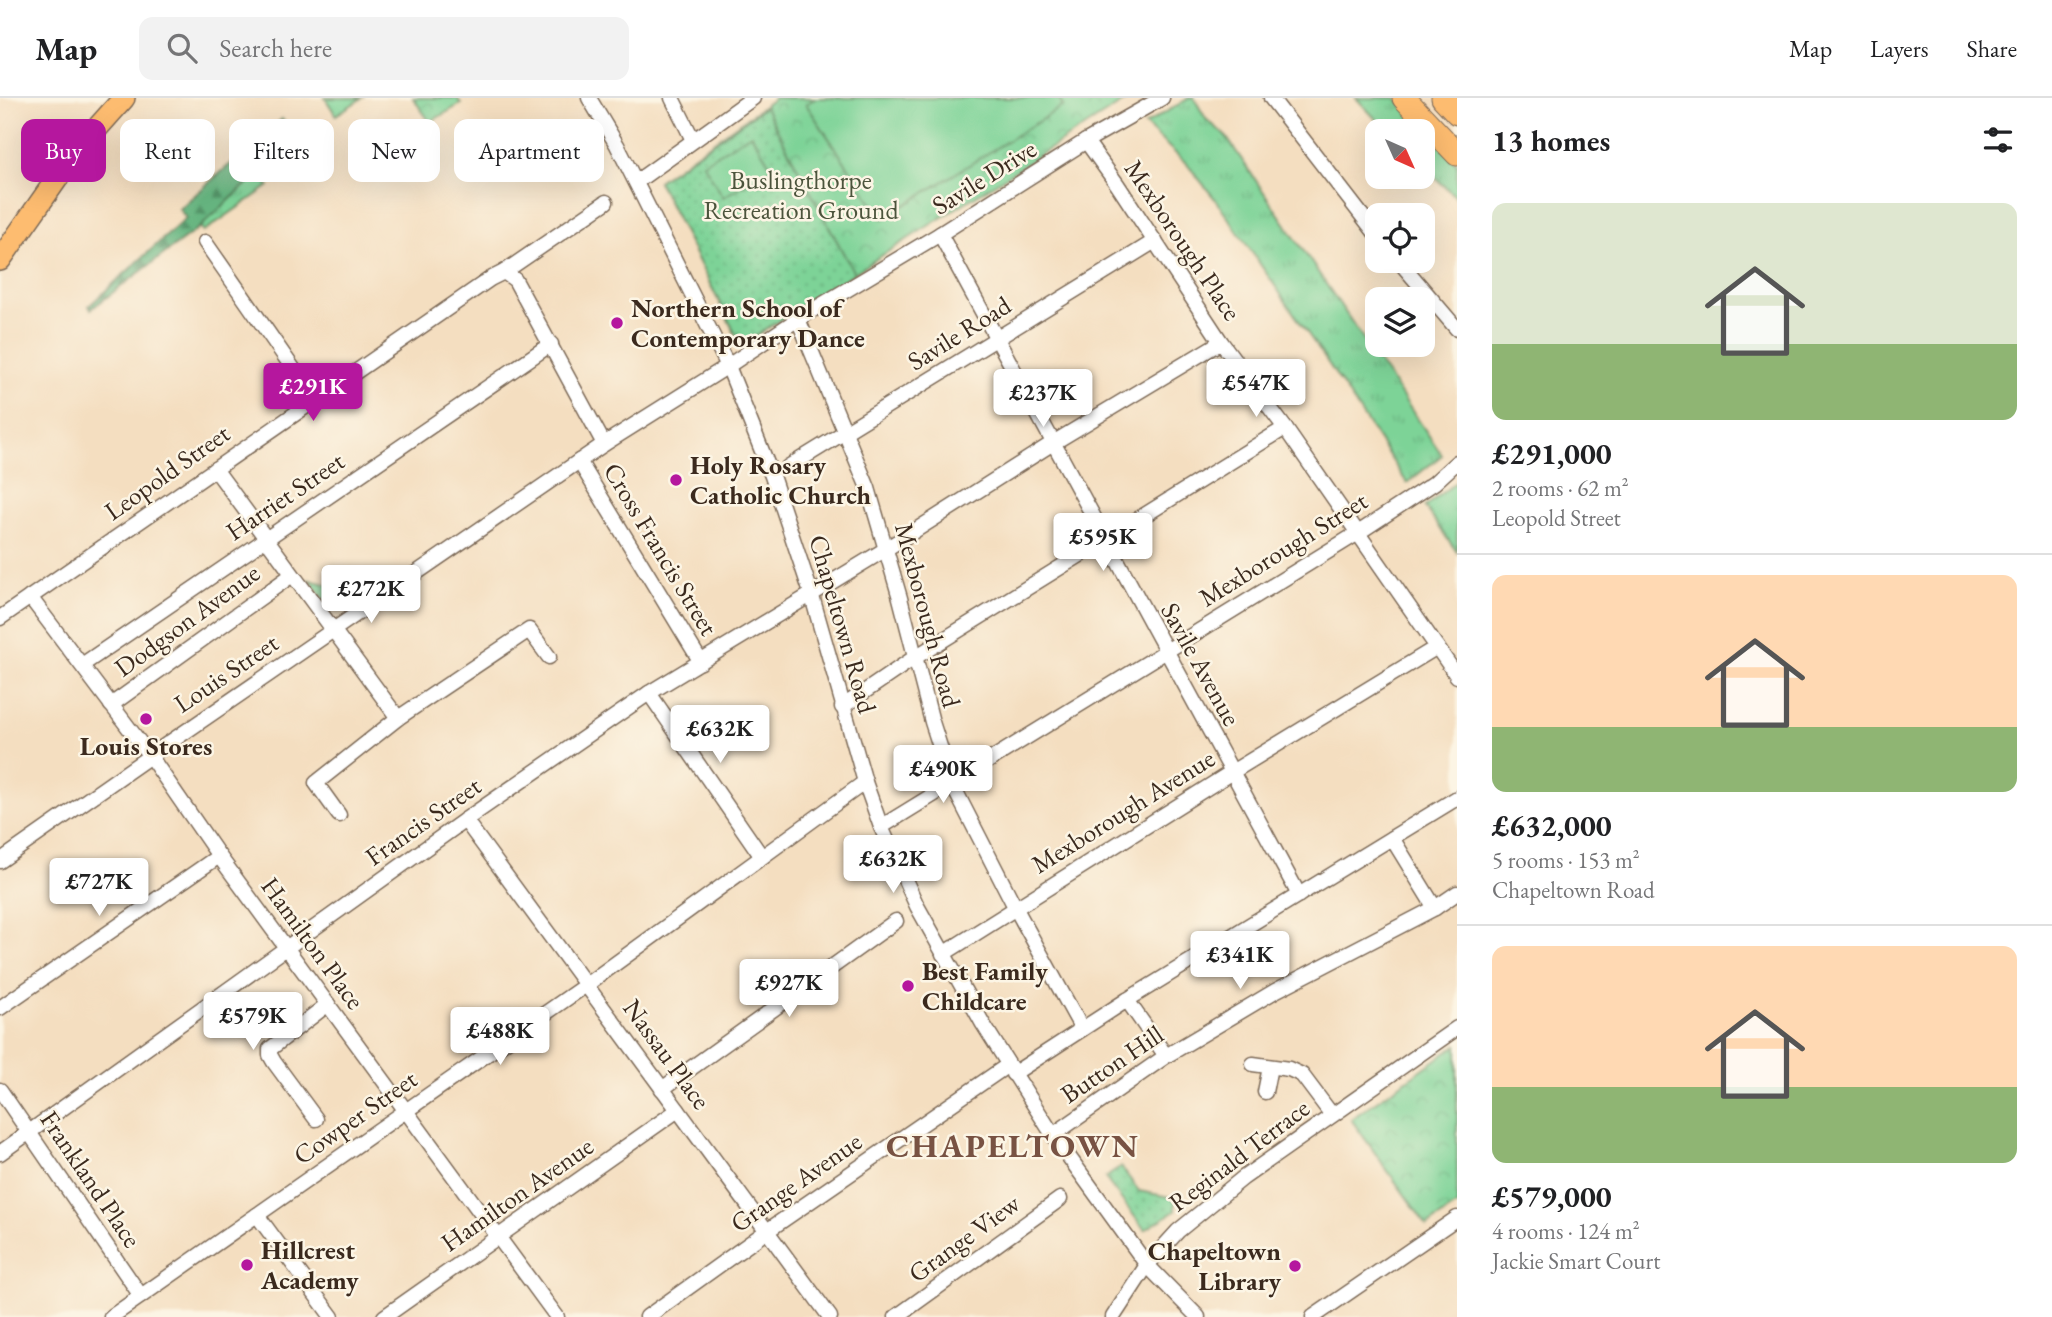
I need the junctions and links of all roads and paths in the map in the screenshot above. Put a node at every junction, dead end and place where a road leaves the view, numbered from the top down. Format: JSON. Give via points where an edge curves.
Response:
{"nodes":[{"id":1,"x":124,"y":98,"type":"edge"},
{"id":2,"x":589,"y":98,"type":"edge"},
{"id":3,"x":672,"y":98,"type":"edge"},
{"id":4,"x":752,"y":98,"type":"edge"},
{"id":5,"x":1162,"y":98,"type":"edge"},
{"id":6,"x":1271,"y":98,"type":"edge"},
{"id":7,"x":1405,"y":98,"type":"edge"},
{"id":8,"x":1443,"y":98,"type":"edge"},
{"id":9,"x":1416,"y":107,"type":"edge"},
{"id":10,"x":1457,"y":113,"type":"edge"},
{"id":11,"x":693,"y":140,"type":"junction"},
{"id":12,"x":1086,"y":141,"type":"junction"},
{"id":13,"x":1457,"y":154,"type":"edge"},
{"id":14,"x":636,"y":182,"type":"junction"},
{"id":15,"x":606,"y":202,"type":"dead end"},
{"id":16,"x":1365,"y":219,"type":"edge"},
{"id":17,"x":940,"y":234,"type":"junction"},
{"id":18,"x":1155,"y":241,"type":"junction"},
{"id":19,"x":205,"y":242,"type":"dead end"},
{"id":20,"x":0,"y":260,"type":"edge"},
{"id":21,"x":504,"y":272,"type":"junction"},
{"id":22,"x":1409,"y":273,"type":"edge"},
{"id":23,"x":798,"y":319,"type":"junction"},
{"id":24,"x":1457,"y":329,"type":"edge"},
{"id":25,"x":996,"y":339,"type":"junction"},
{"id":26,"x":1221,"y":342,"type":"junction"},
{"id":27,"x":551,"y":344,"type":"junction"},
{"id":28,"x":728,"y":366,"type":"junction"},
{"id":29,"x":315,"y":400,"type":"junction"},
{"id":30,"x":1284,"y":428,"type":"junction"},
{"id":31,"x":846,"y":433,"type":"junction"},
{"id":32,"x":1053,"y":443,"type":"junction"},
{"id":33,"x":604,"y":444,"type":"junction"},
{"id":34,"x":579,"y":461,"type":"junction"},
{"id":35,"x":1457,"y":462,"type":"edge"},
{"id":36,"x":215,"y":469,"type":"junction"},
{"id":37,"x":781,"y":471,"type":"junction"},
{"id":38,"x":1358,"y":533,"type":"junction"},
{"id":39,"x":266,"y":539,"type":"junction"},
{"id":40,"x":1104,"y":539,"type":"junction"},
{"id":41,"x":886,"y":549,"type":"junction"},
{"id":42,"x":292,"y":575,"type":"junction"},
{"id":43,"x":811,"y":593,"type":"junction"},
{"id":44,"x":30,"y":597,"type":"junction"},
{"id":45,"x":0,"y":618,"type":"edge"},
{"id":46,"x":333,"y":629,"type":"junction"},
{"id":47,"x":1437,"y":647,"type":"junction"},
{"id":48,"x":1166,"y":650,"type":"junction"},
{"id":49,"x":549,"y":657,"type":"dead end"},
{"id":50,"x":914,"y":657,"type":"junction"},
{"id":51,"x":701,"y":662,"type":"junction"},
{"id":52,"x":82,"y":665,"type":"junction"},
{"id":53,"x":1457,"y":676,"type":"edge"},
{"id":54,"x":649,"y":693,"type":"junction"},
{"id":55,"x":111,"y":705,"type":"junction"},
{"id":56,"x":842,"y":707,"type":"junction"},
{"id":57,"x":398,"y":718,"type":"junction"},
{"id":58,"x":150,"y":756,"type":"junction"},
{"id":59,"x":1232,"y":772,"type":"junction"},
{"id":60,"x":865,"y":782,"type":"junction"},
{"id":61,"x":952,"y":785,"type":"junction"},
{"id":62,"x":1457,"y":797,"type":"edge"},
{"id":63,"x":339,"y":815,"type":"dead end"},
{"id":64,"x":465,"y":820,"type":"junction"},
{"id":65,"x":881,"y":827,"type":"junction"},
{"id":66,"x":1392,"y":838,"type":"junction"},
{"id":67,"x":219,"y":856,"type":"junction"},
{"id":68,"x":762,"y":856,"type":"junction"},
{"id":69,"x":0,"y":861,"type":"edge"},
{"id":70,"x":1457,"y":892,"type":"edge"},
{"id":71,"x":1299,"y":895,"type":"junction"},
{"id":72,"x":1015,"y":907,"type":"junction"},
{"id":73,"x":1435,"y":908,"type":"junction"},
{"id":74,"x":896,"y":921,"type":"dead end"},
{"id":75,"x":286,"y":948,"type":"junction"},
{"id":76,"x":943,"y":954,"type":"junction"},
{"id":77,"x":586,"y":985,"type":"junction"},
{"id":78,"x":1127,"y":1000,"type":"junction"},
{"id":79,"x":328,"y":1004,"type":"junction"},
{"id":80,"x":0,"y":1008,"type":"edge"},
{"id":81,"x":1457,"y":1028,"type":"edge"},
{"id":82,"x":1082,"y":1029,"type":"junction"},
{"id":83,"x":1166,"y":1055,"type":"junction"},
{"id":84,"x":1253,"y":1064,"type":"dead end"},
{"id":85,"x":1270,"y":1067,"type":"junction"},
{"id":86,"x":1010,"y":1069,"type":"junction"},
{"id":87,"x":662,"y":1089,"type":"junction"},
{"id":88,"x":0,"y":1090,"type":"edge"},
{"id":89,"x":1265,"y":1092,"type":"dead end"},
{"id":90,"x":678,"y":1110,"type":"junction"},
{"id":91,"x":406,"y":1111,"type":"junction"},
{"id":92,"x":1332,"y":1115,"type":"junction"},
{"id":93,"x":316,"y":1119,"type":"dead end"},
{"id":94,"x":29,"y":1132,"type":"junction"},
{"id":95,"x":1053,"y":1135,"type":"junction"},
{"id":96,"x":0,"y":1153,"type":"edge"},
{"id":97,"x":1060,"y":1199,"type":"dead end"},
{"id":98,"x":257,"y":1215,"type":"junction"},
{"id":99,"x":1457,"y":1218,"type":"edge"},
{"id":100,"x":767,"y":1231,"type":"junction"},
{"id":101,"x":498,"y":1237,"type":"junction"},
{"id":102,"x":1147,"y":1265,"type":"junction"},
{"id":103,"x":141,"y":1296,"type":"junction"},
{"id":104,"x":111,"y":1317,"type":"edge"},
{"id":105,"x":332,"y":1317,"type":"edge"},
{"id":106,"x":384,"y":1317,"type":"edge"},
{"id":107,"x":556,"y":1317,"type":"edge"},
{"id":108,"x":647,"y":1317,"type":"edge"},
{"id":109,"x":830,"y":1317,"type":"edge"},
{"id":110,"x":896,"y":1317,"type":"edge"},
{"id":111,"x":1113,"y":1317,"type":"edge"},
{"id":112,"x":1198,"y":1317,"type":"edge"},
{"id":113,"x":1313,"y":1317,"type":"edge"}],
"edges":[{"from":1,"to":20,"type":"main road","via":[[75,153]]},
{"from":2,"to":14,"type":"street","name":"Chapeltown Road"},
{"from":3,"to":11,"type":"street"},
{"from":4,"to":11,"type":"street"},
{"from":5,"to":12,"type":"street","name":"Savile Drive"},
{"from":6,"to":16,"type":"street"},
{"from":7,"to":9,"type":"highway"},
{"from":8,"to":10,"type":"highway"},
{"from":9,"to":13,"type":"highway"},
{"from":11,"to":14,"type":"street"},
{"from":12,"to":17,"type":"street","name":"Savile Drive"},
{"from":12,"to":18,"type":"street","name":"Mexborough Place"},
{"from":14,"to":28,"type":"street","name":"Chapeltown Road"},
{"from":15,"to":21,"type":"street","name":"Leopold Street"},
{"from":17,"to":23,"type":"street","name":"Savile Drive"},
{"from":17,"to":25,"type":"street","name":"Savile Avenue"},
{"from":18,"to":25,"type":"street","name":"Savile Road"},
{"from":18,"to":26,"type":"street","name":"Mexborough Place"},
{"from":19,"to":29,"type":"street"},
{"from":21,"to":27,"type":"street","via":[[515,280]]},
{"from":21,"to":29,"type":"street","name":"Leopold Street"},
{"from":22,"to":24,"type":"street"},
{"from":23,"to":28,"type":"street","name":"Savile Drive"},
{"from":23,"to":31,"type":"street","name":"Mexborough Road"},
{"from":25,"to":31,"type":"street","name":"Savile Road"},
{"from":25,"to":32,"type":"street","name":"Savile Avenue"},
{"from":26,"to":30,"type":"street","name":"Mexborough Place"},
{"from":26,"to":32,"type":"street","name":"Francis Street"},
{"from":27,"to":33,"type":"street"},
{"from":27,"to":39,"type":"street","name":"Harriet Street"},
{"from":28,"to":33,"type":"street","name":"Louis Street"},
{"from":28,"to":37,"type":"street","name":"Chapeltown Road"},
{"from":29,"to":36,"type":"street","name":"Leopold Street"},
{"from":30,"to":38,"type":"street","name":"Mexborough Place"},
{"from":30,"to":40,"type":"street"},
{"from":31,"to":37,"type":"street","name":"Savile Road"},
{"from":31,"to":41,"type":"street","name":"Mexborough Road"},
{"from":32,"to":40,"type":"street","name":"Savile Avenue"},
{"from":32,"to":41,"type":"street","name":"Francis Street"},
{"from":33,"to":34,"type":"street","name":"Louis Street"},
{"from":34,"to":46,"type":"street","name":"Louis Street"},
{"from":34,"to":51,"type":"street","name":"Cross Francis Street"},
{"from":35,"to":38,"type":"street","name":"Mexborough Street","via":[[1434,483]]},
{"from":36,"to":39,"type":"street"},
{"from":36,"to":44,"type":"street","name":"Leopold Street"},
{"from":37,"to":43,"type":"street","name":"Chapeltown Road"},
{"from":38,"to":47,"type":"street","name":"Mexborough Place"},
{"from":38,"to":48,"type":"street","name":"Mexborough Street"},
{"from":39,"to":42,"type":"street"},
{"from":39,"to":52,"type":"street","name":"Harriet Street"},
{"from":40,"to":48,"type":"street","name":"Savile Avenue"},
{"from":40,"to":50,"type":"street"},
{"from":41,"to":43,"type":"street","name":"Francis Street"},
{"from":41,"to":50,"type":"street","name":"Mexborough Road"},
{"from":42,"to":46,"type":"street"},
{"from":42,"to":55,"type":"street","name":"Dodgson Avenue"},
{"from":43,"to":51,"type":"street","name":"Francis Street"},
{"from":43,"to":56,"type":"street","name":"Chapeltown Road"},
{"from":44,"to":45,"type":"street","name":"Leopold Street"},
{"from":44,"to":52,"type":"street","name":"Hamilton Place"},
{"from":46,"to":57,"type":"street"},
{"from":46,"to":58,"type":"street","name":"Louis Street"},
{"from":47,"to":53,"type":"street","name":"Mexborough Place"},
{"from":47,"to":59,"type":"street","name":"Mexborough Avenue"},
{"from":48,"to":59,"type":"street","name":"Savile Avenue"},
{"from":48,"to":61,"type":"street","name":"Mexborough Street"},
{"from":49,"to":57,"type":"street","via":[[529,629]]},
{"from":50,"to":56,"type":"street"},
{"from":50,"to":61,"type":"street","name":"Mexborough Road"},
{"from":51,"to":54,"type":"street","name":"Francis Street"},
{"from":52,"to":55,"type":"street","name":"Hamilton Place"},
{"from":54,"to":64,"type":"street","name":"Francis Street"},
{"from":54,"to":68,"type":"street"},
{"from":55,"to":58,"type":"street","name":"Hamilton Place"},
{"from":56,"to":60,"type":"street","name":"Chapeltown Road"},
{"from":57,"to":63,"type":"street","via":[[316,783]]},
{"from":58,"to":67,"type":"street","name":"Hamilton Place"},
{"from":58,"to":69,"type":"street","name":"Louis Street"},
{"from":59,"to":71,"type":"street","name":"Savile Avenue"},
{"from":59,"to":72,"type":"street","name":"Mexborough Avenue"},
{"from":60,"to":65,"type":"street","name":"Chapeltown Road"},
{"from":60,"to":68,"type":"street","name":"Cowper Street"},
{"from":61,"to":65,"type":"street","name":"Mexborough Street"},
{"from":61,"to":72,"type":"street","name":"Mexborough Road"},
{"from":62,"to":66,"type":"street","name":"Grange Avenue"},
{"from":64,"to":75,"type":"street","name":"Francis Street"},
{"from":64,"to":77,"type":"street","name":"Nassau Place"},
{"from":65,"to":76,"type":"street","name":"Chapeltown Road"},
{"from":66,"to":71,"type":"street","name":"Grange Avenue"},
{"from":66,"to":73,"type":"street"},
{"from":67,"to":75,"type":"street","name":"Hamilton Place"},
{"from":67,"to":80,"type":"street"},
{"from":68,"to":77,"type":"street","name":"Cowper Street"},
{"from":70,"to":73,"type":"street","name":"Button Hill"},
{"from":71,"to":78,"type":"street","name":"Grange Avenue"},
{"from":72,"to":76,"type":"street","name":"Mexborough Avenue"},
{"from":72,"to":82,"type":"street","name":"Mexborough Road"},
{"from":73,"to":83,"type":"street","name":"Button Hill","via":[[1275,991]]},
{"from":74,"to":87,"type":"street"},
{"from":75,"to":79,"type":"street","name":"Hamilton Place"},
{"from":75,"to":94,"type":"street","name":"Francis Street"},
{"from":76,"to":86,"type":"street","name":"Chapeltown Road"},
{"from":77,"to":87,"type":"street","name":"Nassau Place"},
{"from":77,"to":91,"type":"street","name":"Cowper Street"},
{"from":78,"to":82,"type":"street","name":"Grange Avenue"},
{"from":78,"to":83,"type":"street"},
{"from":79,"to":91,"type":"street","name":"Hamilton Place"},
{"from":79,"to":93,"type":"street","via":[[270,1049],[274,1062]]},
{"from":81,"to":92,"type":"street","name":"Reginald Terrace"},
{"from":82,"to":86,"type":"street","name":"Grange Avenue"},
{"from":83,"to":95,"type":"street","name":"Button Hill"},
{"from":84,"to":85,"type":"street","name":"Reginald Terrace"},
{"from":85,"to":89,"type":"street","name":"Reginald Terrace"},
{"from":85,"to":92,"type":"street","name":"Reginald Terrace","via":[[1303,1075]]},
{"from":86,"to":95,"type":"street","name":"Chapeltown Road"},
{"from":86,"to":100,"type":"street","name":"Grange Avenue"},
{"from":87,"to":90,"type":"street","name":"Nassau Place"},
{"from":88,"to":94,"type":"street","name":"Frankland Place"},
{"from":90,"to":100,"type":"street","name":"Nassau Place"},
{"from":90,"to":101,"type":"street","name":"Hamilton Avenue"},
{"from":91,"to":98,"type":"street","name":"Cowper Street"},
{"from":91,"to":101,"type":"street","name":"Hamilton Place"},
{"from":92,"to":102,"type":"street","name":"Reginald Terrace","via":[[1186,1224]]},
{"from":94,"to":96,"type":"street","name":"Francis Street"},
{"from":94,"to":103,"type":"street","name":"Frankland Place"},
{"from":95,"to":102,"type":"street","name":"Chapeltown Road"},
{"from":97,"to":110,"type":"street","name":"Grange View"},
{"from":98,"to":103,"type":"street","name":"Cowper Street"},
{"from":98,"to":105,"type":"street"},
{"from":99,"to":113,"type":"street"},
{"from":100,"to":108,"type":"street","name":"Grange Avenue"},
{"from":100,"to":109,"type":"street","name":"Nassau Place"},
{"from":101,"to":106,"type":"street","name":"Hamilton Avenue"},
{"from":101,"to":107,"type":"street","name":"Hamilton Place"},
{"from":102,"to":111,"type":"street","name":"Reginald Terrace"},
{"from":102,"to":112,"type":"street","name":"Chapeltown Road"},
{"from":103,"to":104,"type":"street","name":"Cowper Street"}]}
